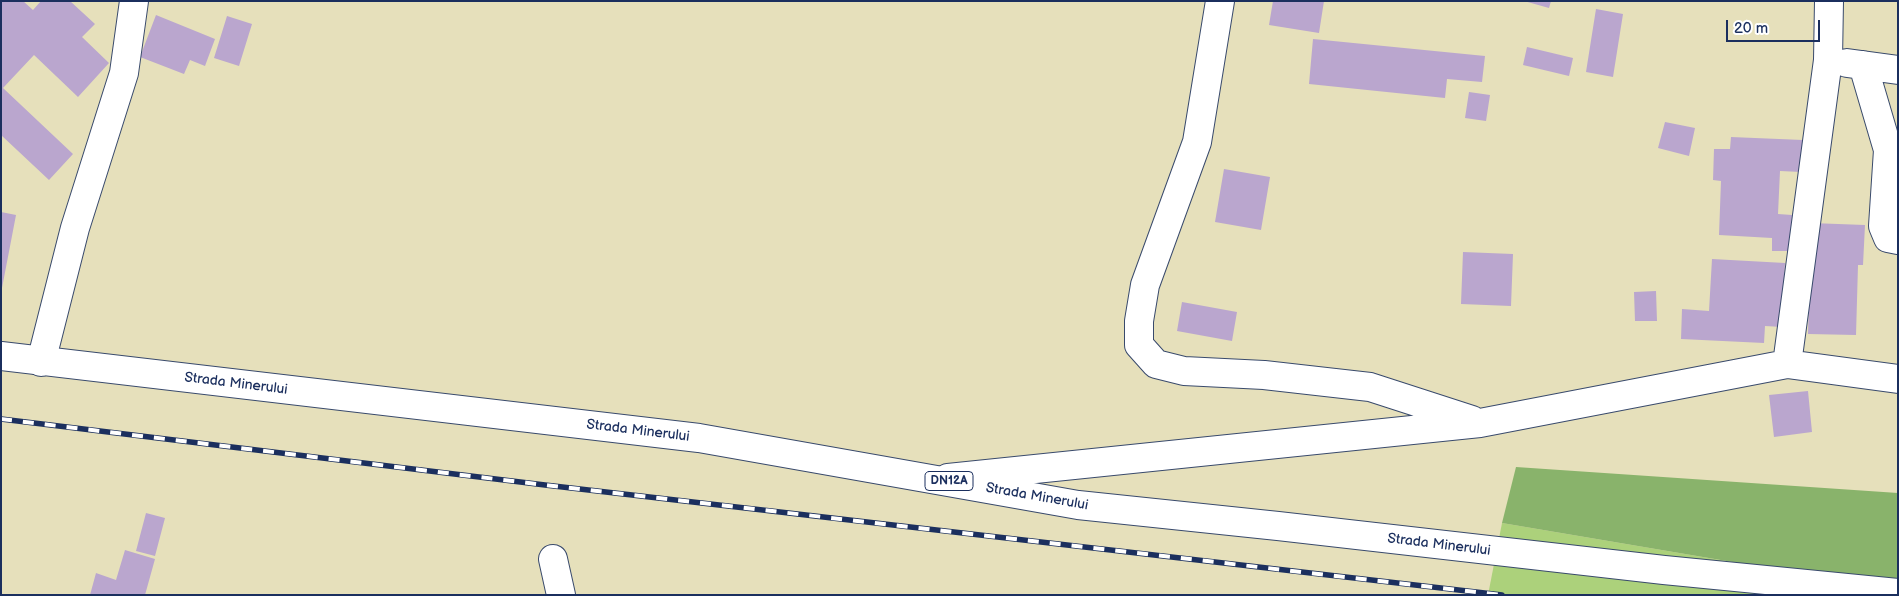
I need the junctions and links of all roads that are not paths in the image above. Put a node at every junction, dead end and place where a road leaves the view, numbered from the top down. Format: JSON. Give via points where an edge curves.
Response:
{"nodes":[{"id":1,"x":134,"y":1,"type":"edge"},
{"id":2,"x":1220,"y":1,"type":"edge"},
{"id":3,"x":1829,"y":1,"type":"edge"},
{"id":4,"x":1828,"y":60,"type":"junction"},
{"id":5,"x":1863,"y":65,"type":"junction"},
{"id":6,"x":1898,"y":70,"type":"edge"},
{"id":7,"x":1898,"y":240,"type":"edge"},
{"id":8,"x":1,"y":356,"type":"edge"},
{"id":9,"x":41,"y":362,"type":"junction"},
{"id":10,"x":1787,"y":364,"type":"junction"},
{"id":11,"x":1898,"y":379,"type":"edge"},
{"id":12,"x":1480,"y":423,"type":"junction"},
{"id":13,"x":939,"y":479,"type":"junction"},
{"id":14,"x":553,"y":560,"type":"dead end"},
{"id":15,"x":1898,"y":594,"type":"edge"},
{"id":16,"x":561,"y":595,"type":"edge"}],
"edges":[{"from":1,"to":9,"type":"street","via":[[124,73],[75,228]]},
{"from":2,"to":12,"type":"street","via":[[1197,142],[1144,285],[1139,346],[1156,364],[1184,371],[1264,375],[1370,387]]},
{"from":3,"to":4,"type":"street"},
{"from":4,"to":5,"type":"street"},
{"from":4,"to":10,"type":"street"},
{"from":5,"to":6,"type":"street"},
{"from":5,"to":7,"type":"street","via":[[1888,150],[1883,226],[1888,238]]},
{"from":8,"to":9,"type":"street","name":"Strada Minerului","number":"DN12A"},
{"from":9,"to":13,"type":"street","name":"Strada Minerului","number":"DN12A","via":[[699,438]]},
{"from":10,"to":11,"type":"street"},
{"from":10,"to":12,"type":"street"},
{"from":12,"to":13,"type":"street"},
{"from":13,"to":15,"type":"street","name":"Strada Minerului","number":"DN12A","via":[[1078,505]]},
{"from":14,"to":16,"type":"street"}]}
